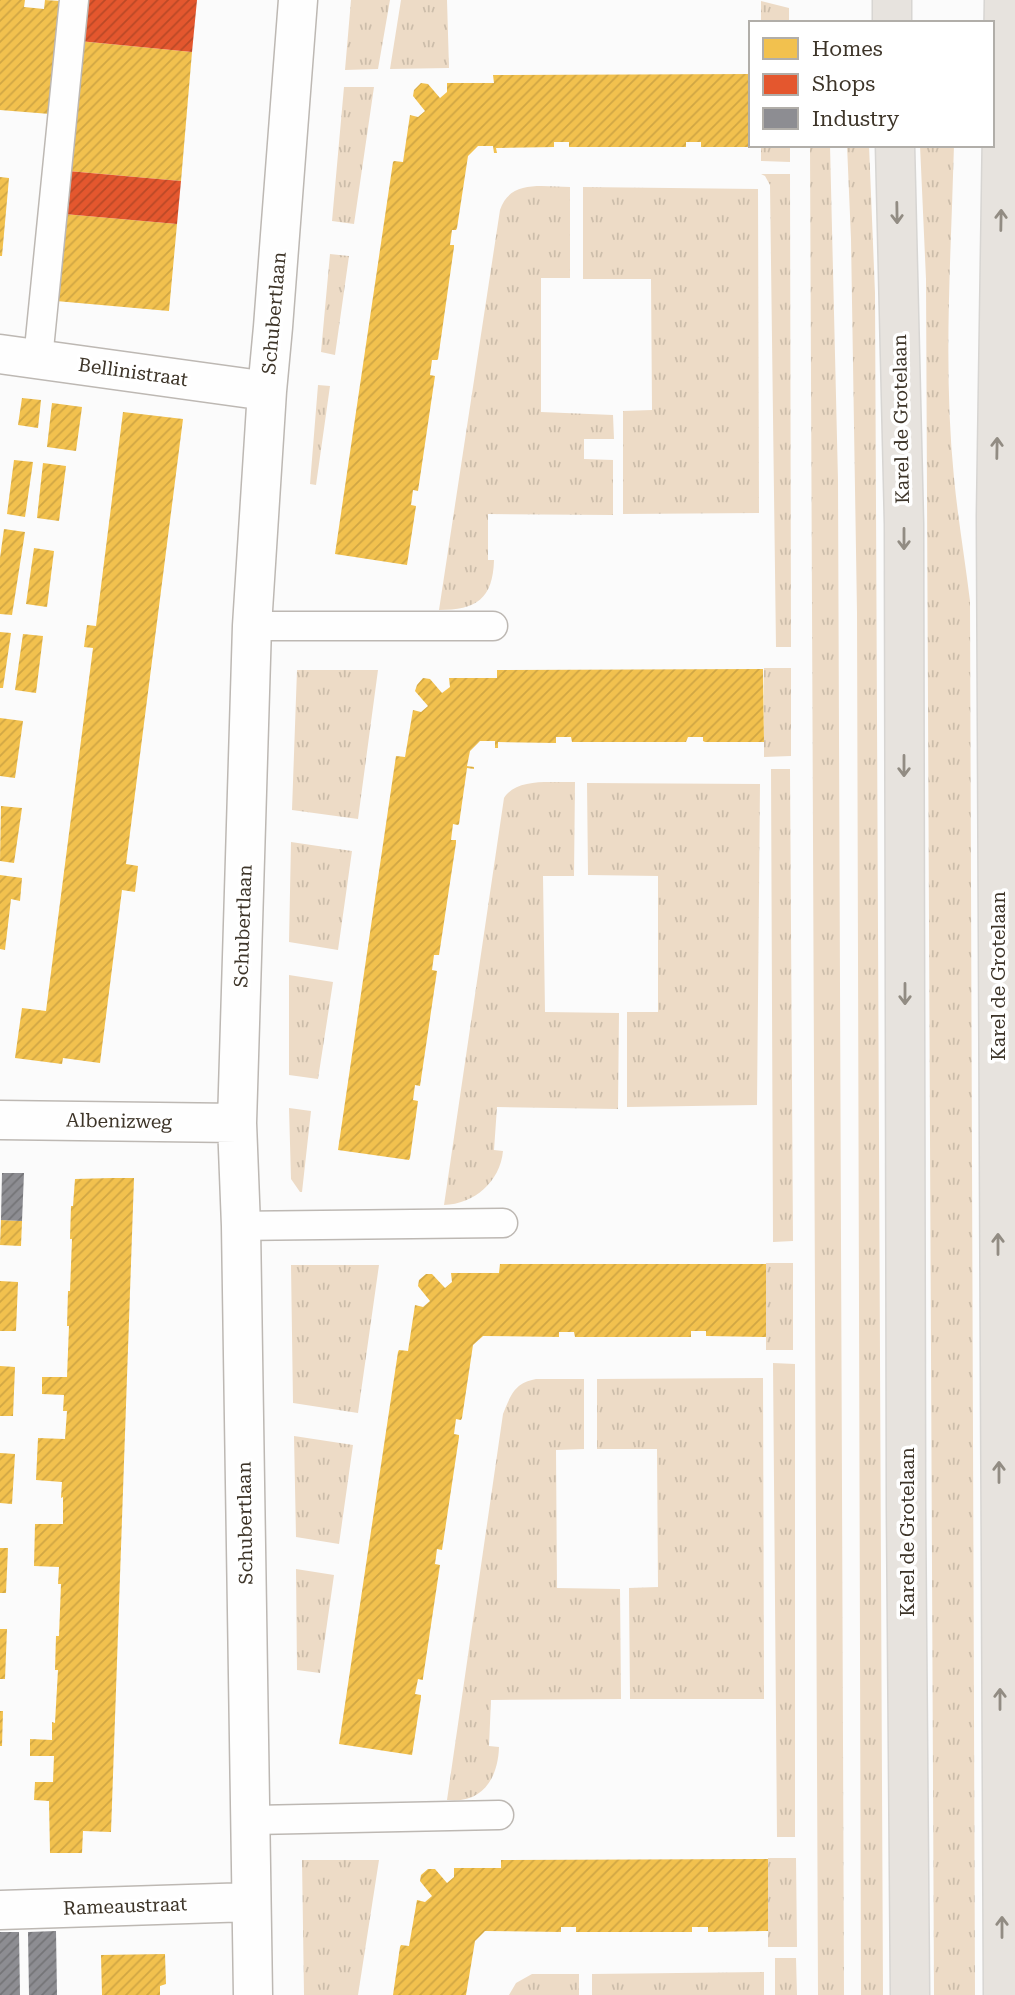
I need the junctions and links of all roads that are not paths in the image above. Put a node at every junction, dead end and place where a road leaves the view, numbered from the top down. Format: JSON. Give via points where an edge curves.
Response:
{"nodes":[{"id":1,"x":74,"y":0,"type":"edge"},
{"id":2,"x":298,"y":0,"type":"edge"},
{"id":3,"x":892,"y":0,"type":"edge"},
{"id":4,"x":1004,"y":0,"type":"edge"},
{"id":5,"x":892,"y":21,"type":"edge"},
{"id":6,"x":895,"y":147,"type":"edge"},
{"id":7,"x":0,"y":354,"type":"edge"},
{"id":8,"x":38,"y":359,"type":"junction"},
{"id":9,"x":267,"y":391,"type":"junction"},
{"id":10,"x":252,"y":626,"type":"junction"},
{"id":11,"x":493,"y":626,"type":"dead end"},
{"id":12,"x":0,"y":1120,"type":"edge"},
{"id":13,"x":237,"y":1123,"type":"junction"},
{"id":14,"x":503,"y":1223,"type":"dead end"},
{"id":15,"x":241,"y":1226,"type":"junction"},
{"id":16,"x":499,"y":1815,"type":"dead end"},
{"id":17,"x":251,"y":1820,"type":"junction"},
{"id":18,"x":251,"y":1902,"type":"junction"},
{"id":19,"x":0,"y":1910,"type":"edge"},
{"id":20,"x":253,"y":1995,"type":"edge"},
{"id":21,"x":910,"y":1995,"type":"edge"},
{"id":22,"x":1003,"y":1995,"type":"edge"}],
"edges":[{"from":1,"to":8,"type":"lane"},
{"from":2,"to":9,"type":"street","name":"Schubertlaan"},
{"from":3,"to":5,"type":"main road"},
{"from":22,"to":4,"type":"main road","name":"Karel de Grotelaan","one_way":true,"via":[[996,516]]},
{"from":6,"to":21,"type":"main road","name":"Karel de Grotelaan","one_way":true,"via":[[904,524]]},
{"from":7,"to":8,"type":"street","name":"Bellinistraat"},
{"from":8,"to":9,"type":"street","name":"Bellinistraat"},
{"from":9,"to":10,"type":"street","name":"Schubertlaan"},
{"from":10,"to":11,"type":"lane"},
{"from":10,"to":13,"type":"street","name":"Schubertlaan"},
{"from":12,"to":13,"type":"street","name":"Albenizweg"},
{"from":13,"to":15,"type":"street","name":"Schubertlaan"},
{"from":14,"to":15,"type":"lane"},
{"from":15,"to":17,"type":"street","name":"Schubertlaan"},
{"from":16,"to":17,"type":"lane"},
{"from":17,"to":18,"type":"street","name":"Schubertlaan"},
{"from":18,"to":19,"type":"street","name":"Rameaustraat"},
{"from":18,"to":20,"type":"street","name":"Schubertlaan"}]}
